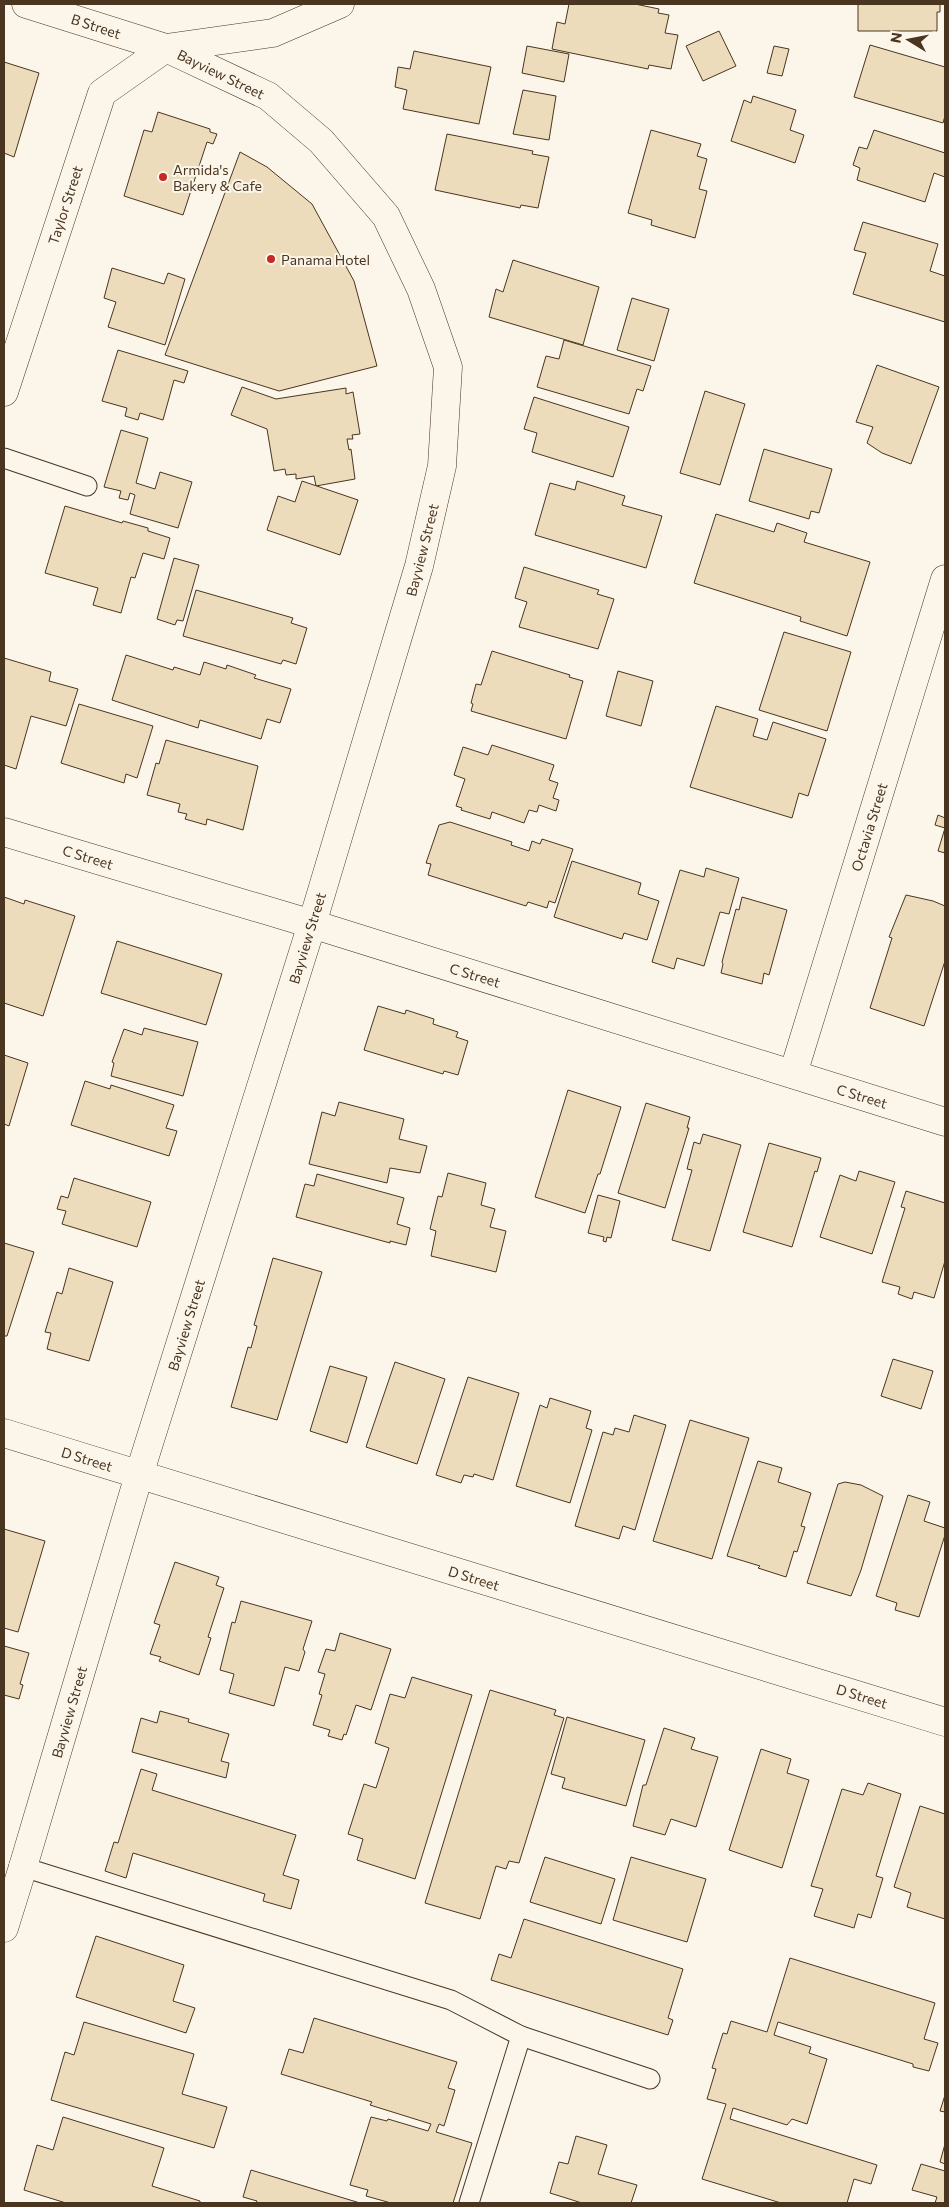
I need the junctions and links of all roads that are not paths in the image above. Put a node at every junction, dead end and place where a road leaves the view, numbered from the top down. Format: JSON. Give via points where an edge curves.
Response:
{"nodes":[{"id":1,"x":340,"y":4,"type":"edge"},
{"id":2,"x":37,"y":7,"type":"edge"},
{"id":3,"x":166,"y":48,"type":"junction"},
{"id":4,"x":4,"y":392,"type":"edge"},
{"id":5,"x":4,"y":458,"type":"edge"},
{"id":6,"x":87,"y":486,"type":"dead end"},
{"id":7,"x":945,"y":579,"type":"edge"},
{"id":8,"x":4,"y":832,"type":"edge"},
{"id":9,"x":312,"y":924,"type":"junction"},
{"id":10,"x":793,"y":1074,"type":"junction"},
{"id":11,"x":945,"y":1122,"type":"edge"},
{"id":12,"x":4,"y":1433,"type":"edge"},
{"id":13,"x":139,"y":1475,"type":"junction"},
{"id":14,"x":945,"y":1722,"type":"edge"},
{"id":15,"x":23,"y":1867,"type":"junction"},
{"id":16,"x":4,"y":1928,"type":"edge"},
{"id":17,"x":521,"y":2036,"type":"junction"},
{"id":18,"x":650,"y":2079,"type":"dead end"},
{"id":19,"x":469,"y":2203,"type":"edge"}],
"edges":[{"from":1,"to":3,"type":"street","via":[[272,32]]},
{"from":2,"to":3,"type":"street","name":"B Street"},
{"from":3,"to":4,"type":"street","name":"Taylor Street","via":[[102,93]]},
{"from":3,"to":9,"type":"street","name":"Bayview Street","via":[[268,96],[321,141],[386,216],[421,289],[448,367],[442,466],[419,566]]},
{"from":5,"to":6,"type":"lane"},
{"from":7,"to":10,"type":"street","name":"Octavia Street"},
{"from":8,"to":9,"type":"street","name":"C Street"},
{"from":9,"to":10,"type":"street","name":"C Street"},
{"from":9,"to":13,"type":"street","name":"Bayview Street"},
{"from":10,"to":11,"type":"street","name":"C Street"},
{"from":12,"to":13,"type":"street","name":"D Street"},
{"from":13,"to":14,"type":"street","name":"D Street"},
{"from":13,"to":15,"type":"street","name":"Bayview Street"},
{"from":15,"to":16,"type":"street","name":"Bayview Street"},
{"from":15,"to":17,"type":"lane","via":[[451,2000]]},
{"from":17,"to":18,"type":"lane"},
{"from":17,"to":19,"type":"lane"}]}
